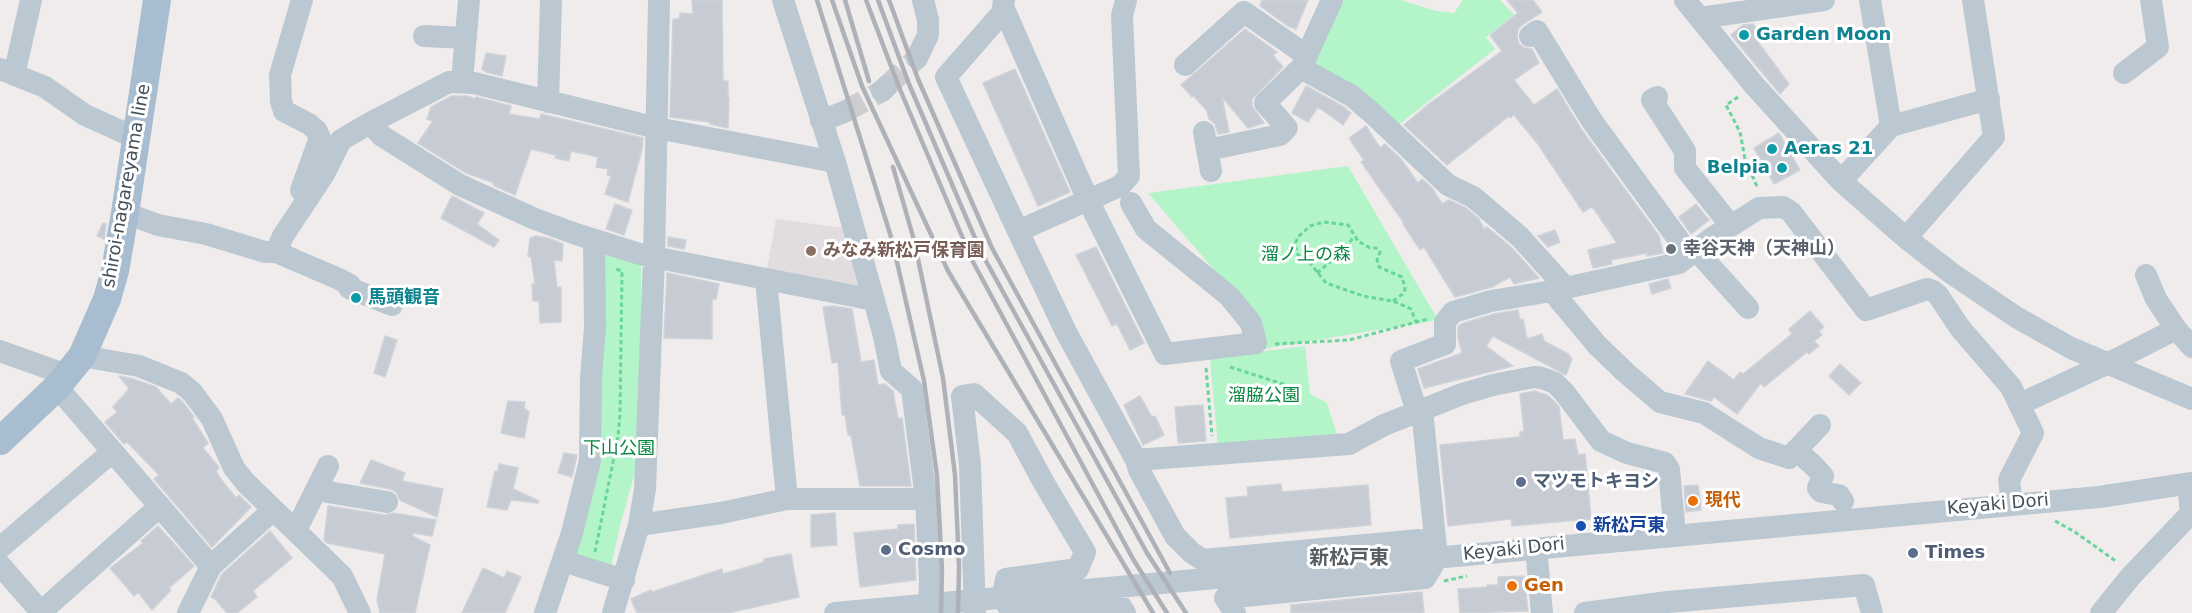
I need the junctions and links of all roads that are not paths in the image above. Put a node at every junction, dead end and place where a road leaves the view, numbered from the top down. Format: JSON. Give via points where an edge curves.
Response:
{"nodes":[{"id":1,"x":31,"y":0,"type":"edge"},
{"id":2,"x":157,"y":0,"type":"edge"},
{"id":3,"x":302,"y":0,"type":"edge"},
{"id":4,"x":469,"y":0,"type":"edge"},
{"id":5,"x":551,"y":0,"type":"edge"},
{"id":6,"x":659,"y":0,"type":"edge"},
{"id":7,"x":783,"y":0,"type":"edge"},
{"id":8,"x":1126,"y":0,"type":"edge"},
{"id":9,"x":1332,"y":0,"type":"edge"},
{"id":10,"x":1685,"y":0,"type":"edge"},
{"id":11,"x":1824,"y":0,"type":"edge"},
{"id":12,"x":1870,"y":0,"type":"edge"},
{"id":13,"x":1973,"y":0,"type":"edge"},
{"id":14,"x":2151,"y":0,"type":"edge"},
{"id":15,"x":1004,"y":4,"type":"edge"},
{"id":16,"x":926,"y":10,"type":"edge"},
{"id":17,"x":1700,"y":18,"type":"junction"},
{"id":18,"x":424,"y":36,"type":"dead end"},
{"id":19,"x":1530,"y":36,"type":"dead end"},
{"id":20,"x":466,"y":38,"type":"junction"},
{"id":21,"x":917,"y":58,"type":"tunnel mouth"},
{"id":22,"x":1304,"y":62,"type":"junction"},
{"id":23,"x":1185,"y":65,"type":"dead end"},
{"id":24,"x":7,"y":72,"type":"edge"},
{"id":25,"x":2124,"y":73,"type":"dead end"},
{"id":26,"x":462,"y":81,"type":"junction"},
{"id":27,"x":1657,"y":97,"type":"dead end"},
{"id":28,"x":1989,"y":99,"type":"junction"},
{"id":29,"x":548,"y":102,"type":"junction"},
{"id":30,"x":844,"y":112,"type":"tunnel mouth"},
{"id":31,"x":821,"y":121,"type":"junction"},
{"id":32,"x":370,"y":123,"type":"junction"},
{"id":33,"x":1891,"y":126,"type":"junction"},
{"id":34,"x":657,"y":128,"type":"junction"},
{"id":35,"x":136,"y":138,"type":"junction"},
{"id":36,"x":1207,"y":151,"type":"dead end"},
{"id":37,"x":835,"y":162,"type":"junction"},
{"id":38,"x":1841,"y":181,"type":"junction"},
{"id":39,"x":1088,"y":200,"type":"junction"},
{"id":40,"x":1131,"y":203,"type":"dead end"},
{"id":41,"x":125,"y":213,"type":"junction"},
{"id":42,"x":1731,"y":226,"type":"junction"},
{"id":43,"x":1018,"y":231,"type":"junction"},
{"id":44,"x":1906,"y":237,"type":"junction"},
{"id":45,"x":279,"y":244,"type":"junction"},
{"id":46,"x":594,"y":250,"type":"junction"},
{"id":47,"x":1692,"y":252,"type":"junction"},
{"id":48,"x":654,"y":258,"type":"junction"},
{"id":49,"x":2146,"y":275,"type":"dead end"},
{"id":50,"x":766,"y":280,"type":"junction"},
{"id":51,"x":1559,"y":290,"type":"junction"},
{"id":52,"x":874,"y":300,"type":"junction"},
{"id":53,"x":392,"y":304,"type":"dead end"},
{"id":54,"x":1748,"y":308,"type":"dead end"},
{"id":55,"x":2176,"y":329,"type":"junction"},
{"id":56,"x":2192,"y":347,"type":"edge"},
{"id":57,"x":0,"y":351,"type":"edge"},
{"id":58,"x":2107,"y":364,"type":"junction"},
{"id":59,"x":69,"y":373,"type":"junction"},
{"id":60,"x":2192,"y":399,"type":"edge"},
{"id":61,"x":2020,"y":404,"type":"junction"},
{"id":62,"x":1420,"y":411,"type":"junction"},
{"id":63,"x":1820,"y":425,"type":"dead end"},
{"id":64,"x":4,"y":432,"type":"edge"},
{"id":65,"x":1796,"y":450,"type":"junction"},
{"id":66,"x":112,"y":452,"type":"junction"},
{"id":67,"x":1136,"y":460,"type":"junction"},
{"id":68,"x":328,"y":466,"type":"dead end"},
{"id":69,"x":2190,"y":483,"type":"edge"},
{"id":70,"x":316,"y":490,"type":"junction"},
{"id":71,"x":787,"y":499,"type":"junction"},
{"id":72,"x":926,"y":500,"type":"junction"},
{"id":73,"x":1842,"y":501,"type":"dead end"},
{"id":74,"x":387,"y":502,"type":"dead end"},
{"id":75,"x":2012,"y":504,"type":"junction"},
{"id":76,"x":160,"y":506,"type":"junction"},
{"id":77,"x":273,"y":510,"type":"junction"},
{"id":78,"x":639,"y":525,"type":"junction"},
{"id":79,"x":296,"y":530,"type":"junction"},
{"id":80,"x":1675,"y":534,"type":"junction"},
{"id":81,"x":0,"y":548,"type":"edge"},
{"id":82,"x":1536,"y":548,"type":"junction"},
{"id":83,"x":1437,"y":558,"type":"junction"},
{"id":84,"x":563,"y":561,"type":"junction"},
{"id":85,"x":0,"y":565,"type":"edge"},
{"id":86,"x":211,"y":567,"type":"junction"},
{"id":87,"x":624,"y":580,"type":"junction"},
{"id":88,"x":1008,"y":605,"type":"edge"},
{"id":89,"x":975,"y":606,"type":"edge"},
{"id":90,"x":1230,"y":606,"type":"edge"},
{"id":91,"x":930,"y":608,"type":"edge"},
{"id":92,"x":1123,"y":609,"type":"edge"},
{"id":93,"x":41,"y":613,"type":"edge"},
{"id":94,"x":188,"y":613,"type":"edge"},
{"id":95,"x":360,"y":613,"type":"edge"},
{"id":96,"x":545,"y":613,"type":"edge"},
{"id":97,"x":614,"y":613,"type":"edge"},
{"id":98,"x":835,"y":613,"type":"edge"},
{"id":99,"x":1029,"y":613,"type":"edge"},
{"id":100,"x":1542,"y":613,"type":"edge"},
{"id":101,"x":1585,"y":613,"type":"edge"},
{"id":102,"x":1872,"y":613,"type":"edge"},
{"id":103,"x":2101,"y":613,"type":"edge"}],
"edges":[{"from":1,"to":24,"type":"street"},
{"from":2,"to":35,"type":"main road","name":"shiroi-nagareyama line"},
{"from":3,"to":45,"type":"street","via":[[280,75],[281,101],[285,111],[309,124],[320,138]]},
{"from":4,"to":20,"type":"street"},
{"from":5,"to":29,"type":"street"},
{"from":6,"to":34,"type":"street"},
{"from":7,"to":31,"type":"street"},
{"from":8,"to":39,"type":"street","via":[[1122,27],[1129,176],[1120,186]]},
{"from":9,"to":22,"type":"street"},
{"from":10,"to":17,"type":"street"},
{"from":11,"to":17,"type":"street"},
{"from":12,"to":33,"type":"street"},
{"from":13,"to":28,"type":"street"},
{"from":14,"to":25,"type":"street","via":[[2158,47]]},
{"from":15,"to":39,"type":"street"},
{"from":15,"to":43,"type":"street","via":[[1002,13],[946,77]]},
{"from":16,"to":21,"type":"street","via":[[927,40]]},
{"from":17,"to":38,"type":"street"},
{"from":18,"to":20,"type":"street"},
{"from":19,"to":47,"type":"street","via":[[1538,31],[1592,121]]},
{"from":20,"to":26,"type":"street"},
{"from":22,"to":23,"type":"street","via":[[1244,12]]},
{"from":22,"to":36,"type":"street","via":[[1265,103],[1287,128],[1280,135]]},
{"from":22,"to":51,"type":"street","via":[[1372,113],[1448,185],[1473,196],[1520,237]]},
{"from":24,"to":35,"type":"street","via":[[45,87],[85,115]]},
{"from":26,"to":29,"type":"street"},
{"from":26,"to":32,"type":"street","via":[[449,82]]},
{"from":27,"to":42,"type":"street","via":[[1652,100],[1685,151],[1685,168]]},
{"from":28,"to":33,"type":"street"},
{"from":28,"to":44,"type":"street","via":[[1994,137],[1991,142]]},
{"from":29,"to":34,"type":"street"},
{"from":30,"to":31,"type":"street"},
{"from":31,"to":37,"type":"street"},
{"from":32,"to":45,"type":"street","via":[[337,144],[324,174]]},
{"from":32,"to":46,"type":"street","via":[[382,136],[460,185]]},
{"from":33,"to":38,"type":"street"},
{"from":34,"to":37,"type":"street"},
{"from":34,"to":48,"type":"street"},
{"from":35,"to":41,"type":"main road","name":"shiroi-nagareyama line"},
{"from":37,"to":52,"type":"street"},
{"from":38,"to":44,"type":"street"},
{"from":39,"to":40,"type":"street","via":[[1165,354],[1256,343],[1251,323],[1229,296],[1146,229]]},
{"from":39,"to":43,"type":"street"},
{"from":41,"to":45,"type":"street","via":[[265,252]]},
{"from":41,"to":59,"type":"main road","name":"shiroi-nagareyama line","via":[[107,299]]},
{"from":42,"to":47,"type":"street"},
{"from":42,"to":61,"type":"street","via":[[1759,208],[1783,207],[1791,212],[1866,310],[1927,289],[1938,294]]},
{"from":43,"to":67,"type":"street","via":[[1066,332]]},
{"from":44,"to":58,"type":"street","via":[[2016,317]]},
{"from":45,"to":53,"type":"street","via":[[304,263],[350,285],[349,288]]},
{"from":46,"to":48,"type":"street"},
{"from":46,"to":84,"type":"street","via":[[590,461]]},
{"from":47,"to":51,"type":"street","via":[[1679,263]]},
{"from":47,"to":54,"type":"street"},
{"from":48,"to":50,"type":"street"},
{"from":48,"to":78,"type":"street","via":[[647,460]]},
{"from":49,"to":55,"type":"street"},
{"from":50,"to":52,"type":"street"},
{"from":50,"to":71,"type":"street"},
{"from":51,"to":62,"type":"street","via":[[1491,301],[1453,312],[1445,322],[1445,344],[1401,361]]},
{"from":51,"to":65,"type":"street","via":[[1597,345],[1660,402],[1704,413],[1758,448],[1789,458]]},
{"from":52,"to":72,"type":"street","via":[[891,371],[912,389]]},
{"from":55,"to":56,"type":"street"},
{"from":55,"to":58,"type":"street"},
{"from":57,"to":59,"type":"street"},
{"from":58,"to":60,"type":"street"},
{"from":58,"to":61,"type":"street"},
{"from":59,"to":64,"type":"main road","name":"shiroi-nagareyama line"},
{"from":59,"to":66,"type":"street"},
{"from":59,"to":77,"type":"street","via":[[139,366],[181,383],[204,405],[234,468]]},
{"from":61,"to":75,"type":"street","via":[[2033,433],[2009,480]]},
{"from":62,"to":67,"type":"street","via":[[1349,444]]},
{"from":62,"to":80,"type":"street","via":[[1492,385],[1534,377],[1555,383],[1601,441],[1665,463]]},
{"from":62,"to":83,"type":"street"},
{"from":63,"to":65,"type":"street"},
{"from":65,"to":73,"type":"street","via":[[1822,476],[1818,488],[1821,492],[1839,495]]},
{"from":66,"to":76,"type":"street"},
{"from":66,"to":81,"type":"street"},
{"from":67,"to":83,"type":"street","via":[[1175,536],[1203,560],[1419,540]]},
{"from":68,"to":70,"type":"street"},
{"from":69,"to":75,"type":"street","name":"Keyaki Dori","via":[[2099,497]]},
{"from":69,"to":103,"type":"street","via":[[2191,513]]},
{"from":70,"to":74,"type":"street"},
{"from":70,"to":79,"type":"street"},
{"from":71,"to":72,"type":"street"},
{"from":71,"to":78,"type":"street"},
{"from":72,"to":91,"type":"street"},
{"from":75,"to":80,"type":"street","name":"Keyaki Dori"},
{"from":76,"to":86,"type":"street"},
{"from":76,"to":93,"type":"street"},
{"from":77,"to":79,"type":"street"},
{"from":77,"to":86,"type":"street"},
{"from":78,"to":87,"type":"street"},
{"from":79,"to":95,"type":"street","via":[[342,576]]},
{"from":80,"to":82,"type":"street","name":"Keyaki Dori"},
{"from":82,"to":83,"type":"street","name":"Keyaki Dori"},
{"from":82,"to":100,"type":"street"},
{"from":83,"to":88,"type":"street","name":"Keyaki Dori"},
{"from":83,"to":90,"type":"street","via":[[1425,578]]},
{"from":84,"to":87,"type":"street"},
{"from":84,"to":96,"type":"street"},
{"from":85,"to":93,"type":"street"},
{"from":86,"to":94,"type":"street"},
{"from":87,"to":97,"type":"street"},
{"from":88,"to":89,"type":"street","name":"Keyaki Dori"},
{"from":88,"to":89,"type":"street","via":[[1006,579],[1078,569],[1085,552],[1017,434],[974,394],[962,396],[970,465]]},
{"from":89,"to":91,"type":"street","name":"Keyaki Dori"},
{"from":91,"to":98,"type":"street","name":"Keyaki Dori"},
{"from":92,"to":99,"type":"street"},
{"from":101,"to":102,"type":"street","via":[[1864,585]]}]}
